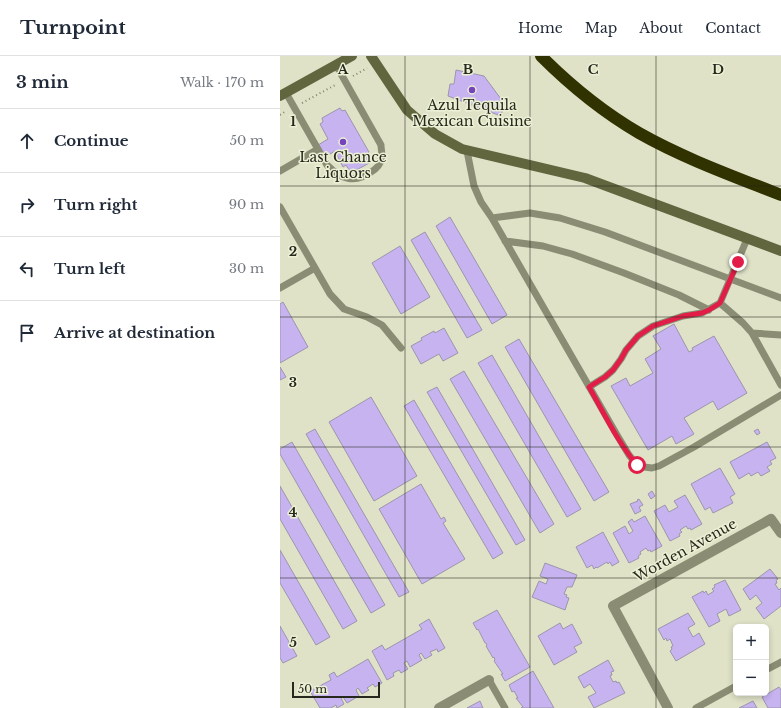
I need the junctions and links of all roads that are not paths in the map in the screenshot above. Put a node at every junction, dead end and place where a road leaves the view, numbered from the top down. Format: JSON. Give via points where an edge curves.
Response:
{"nodes":[{"id":1,"x":352,"y":56,"type":"edge"},
{"id":2,"x":371,"y":56,"type":"edge"},
{"id":3,"x":541,"y":56,"type":"edge"},
{"id":4,"x":336,"y":65,"type":"junction"},
{"id":5,"x":283,"y":95,"type":"edge"},
{"id":6,"x":318,"y":149,"type":"junction"},
{"id":7,"x":467,"y":151,"type":"junction"},
{"id":8,"x":280,"y":171,"type":"edge"},
{"id":9,"x":781,"y":195,"type":"edge"},
{"id":10,"x":280,"y":207,"type":"edge"},
{"id":11,"x":492,"y":218,"type":"junction"},
{"id":12,"x":747,"y":239,"type":"junction"},
{"id":13,"x":505,"y":241,"type":"junction"},
{"id":14,"x":781,"y":252,"type":"edge"},
{"id":15,"x":315,"y":268,"type":"junction"},
{"id":16,"x":731,"y":280,"type":"junction"},
{"id":17,"x":280,"y":288,"type":"edge"},
{"id":18,"x":781,"y":298,"type":"edge"},
{"id":19,"x":720,"y":303,"type":"junction"},
{"id":20,"x":709,"y":310,"type":"junction"},
{"id":21,"x":752,"y":333,"type":"junction"},
{"id":22,"x":781,"y":334,"type":"edge"},
{"id":23,"x":401,"y":348,"type":"dead end"},
{"id":24,"x":781,"y":385,"type":"edge"},
{"id":25,"x":589,"y":387,"type":"junction"},
{"id":26,"x":781,"y":395,"type":"edge"},
{"id":27,"x":781,"y":533,"type":"edge"},
{"id":28,"x":781,"y":662,"type":"edge"},
{"id":29,"x":769,"y":668,"type":"edge"},
{"id":30,"x":489,"y":680,"type":"joint"},
{"id":31,"x":733,"y":688,"type":"edge"},
{"id":32,"x":439,"y":708,"type":"edge"},
{"id":33,"x":505,"y":708,"type":"edge"},
{"id":34,"x":668,"y":708,"type":"edge"},
{"id":35,"x":696,"y":708,"type":"edge"}],
"edges":[{"from":1,"to":4,"type":"street"},
{"from":2,"to":7,"type":"street","via":[[407,110],[435,134]]},
{"from":3,"to":9,"type":"highway","via":[[582,93],[638,133],[727,174]]},
{"from":4,"to":5,"type":"street"},
{"from":4,"to":6,"type":"lane","via":[[381,145],[381,162],[370,173],[352,179],[334,172]]},
{"from":5,"to":6,"type":"lane","via":[[294,107]]},
{"from":6,"to":8,"type":"lane"},
{"from":7,"to":11,"type":"lane","via":[[474,186]]},
{"from":7,"to":12,"type":"street","via":[[585,178]]},
{"from":10,"to":15,"type":"lane"},
{"from":11,"to":13,"type":"lane"},
{"from":11,"to":16,"type":"lane","via":[[530,213],[560,218],[605,232]]},
{"from":12,"to":14,"type":"street"},
{"from":12,"to":16,"type":"lane"},
{"from":13,"to":20,"type":"lane","via":[[543,246],[572,254],[624,273]]},
{"from":13,"to":25,"type":"lane"},
{"from":15,"to":17,"type":"lane"},
{"from":15,"to":23,"type":"lane","via":[[337,303],[344,309],[382,325]]},
{"from":16,"to":18,"type":"lane"},
{"from":16,"to":19,"type":"lane"},
{"from":19,"to":20,"type":"lane"},
{"from":19,"to":21,"type":"lane"},
{"from":20,"to":25,"type":"lane","via":[[653,326],[638,336],[613,370]]},
{"from":21,"to":22,"type":"lane"},
{"from":21,"to":24,"type":"lane"},
{"from":25,"to":26,"type":"lane","via":[[629,455],[637,465],[644,468],[652,468],[694,447]]},
{"from":27,"to":34,"type":"street","name":"Worden Avenue","via":[[771,519],[613,606]]},
{"from":28,"to":29,"type":"lane"},
{"from":30,"to":32,"type":"street"},
{"from":30,"to":33,"type":"lane"},
{"from":31,"to":35,"type":"lane"}]}
